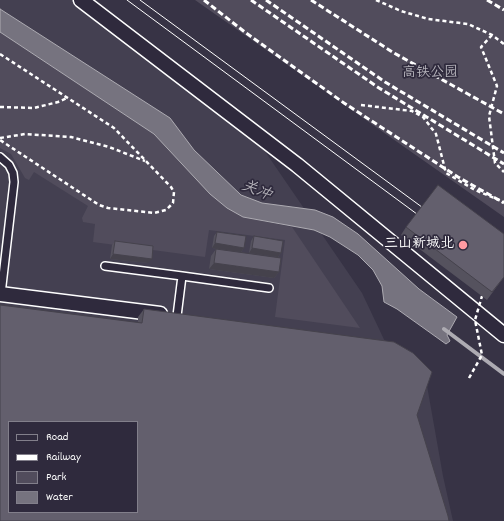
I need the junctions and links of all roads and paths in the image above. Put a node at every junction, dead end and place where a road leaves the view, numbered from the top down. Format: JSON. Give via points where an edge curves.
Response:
{"nodes":[{"id":1,"x":81,"y":0,"type":"edge"},
{"id":2,"x":376,"y":0,"type":"edge"},
{"id":3,"x":492,"y":35,"type":"junction"},
{"id":4,"x":504,"y":44,"type":"edge"},
{"id":5,"x":1,"y":55,"type":"edge"},
{"id":6,"x":67,"y":98,"type":"junction"},
{"id":7,"x":361,"y":105,"type":"dead end"},
{"id":8,"x":0,"y":107,"type":"edge"},
{"id":9,"x":0,"y":139,"type":"edge"},
{"id":10,"x":0,"y":157,"type":"edge"},
{"id":11,"x":148,"y":162,"type":"junction"},
{"id":12,"x":504,"y":172,"type":"edge"},
{"id":13,"x":504,"y":202,"type":"edge"},
{"id":14,"x":105,"y":266,"type":"dead end"},
{"id":15,"x":182,"y":276,"type":"junction"},
{"id":16,"x":269,"y":288,"type":"dead end"},
{"id":17,"x":1,"y":294,"type":"edge"},
{"id":18,"x":482,"y":296,"type":"edge"},
{"id":19,"x":177,"y":316,"type":"junction"},
{"id":20,"x":192,"y":318,"type":"edge"},
{"id":21,"x":504,"y":335,"type":"edge"},
{"id":22,"x":468,"y":378,"type":"dead end"}],
"edges":[{"from":1,"to":21,"type":"street","via":[[297,165]]},
{"from":2,"to":3,"type":"path","via":[[428,19],[468,24]]},
{"from":3,"to":4,"type":"path"},
{"from":3,"to":12,"type":"path","via":[[481,47],[497,86],[489,116],[495,163]]},
{"from":5,"to":6,"type":"path"},
{"from":6,"to":8,"type":"path","via":[[34,108]]},
{"from":6,"to":11,"type":"path","via":[[114,128]]},
{"from":7,"to":13,"type":"path","via":[[412,111],[423,117],[436,134],[446,173],[475,190]]},
{"from":9,"to":11,"type":"path","via":[[25,134],[71,137],[109,147]]},
{"from":9,"to":11,"type":"path","via":[[98,205],[161,212],[173,203],[174,192]]},
{"from":10,"to":17,"type":"lane","via":[[9,165],[14,182]]},
{"from":14,"to":15,"type":"lane"},
{"from":15,"to":16,"type":"lane"},
{"from":15,"to":19,"type":"lane"},
{"from":17,"to":19,"type":"street"},
{"from":18,"to":22,"type":"path","bridge":true,"via":[[475,320],[482,355]]},
{"from":19,"to":20,"type":"street"}]}
